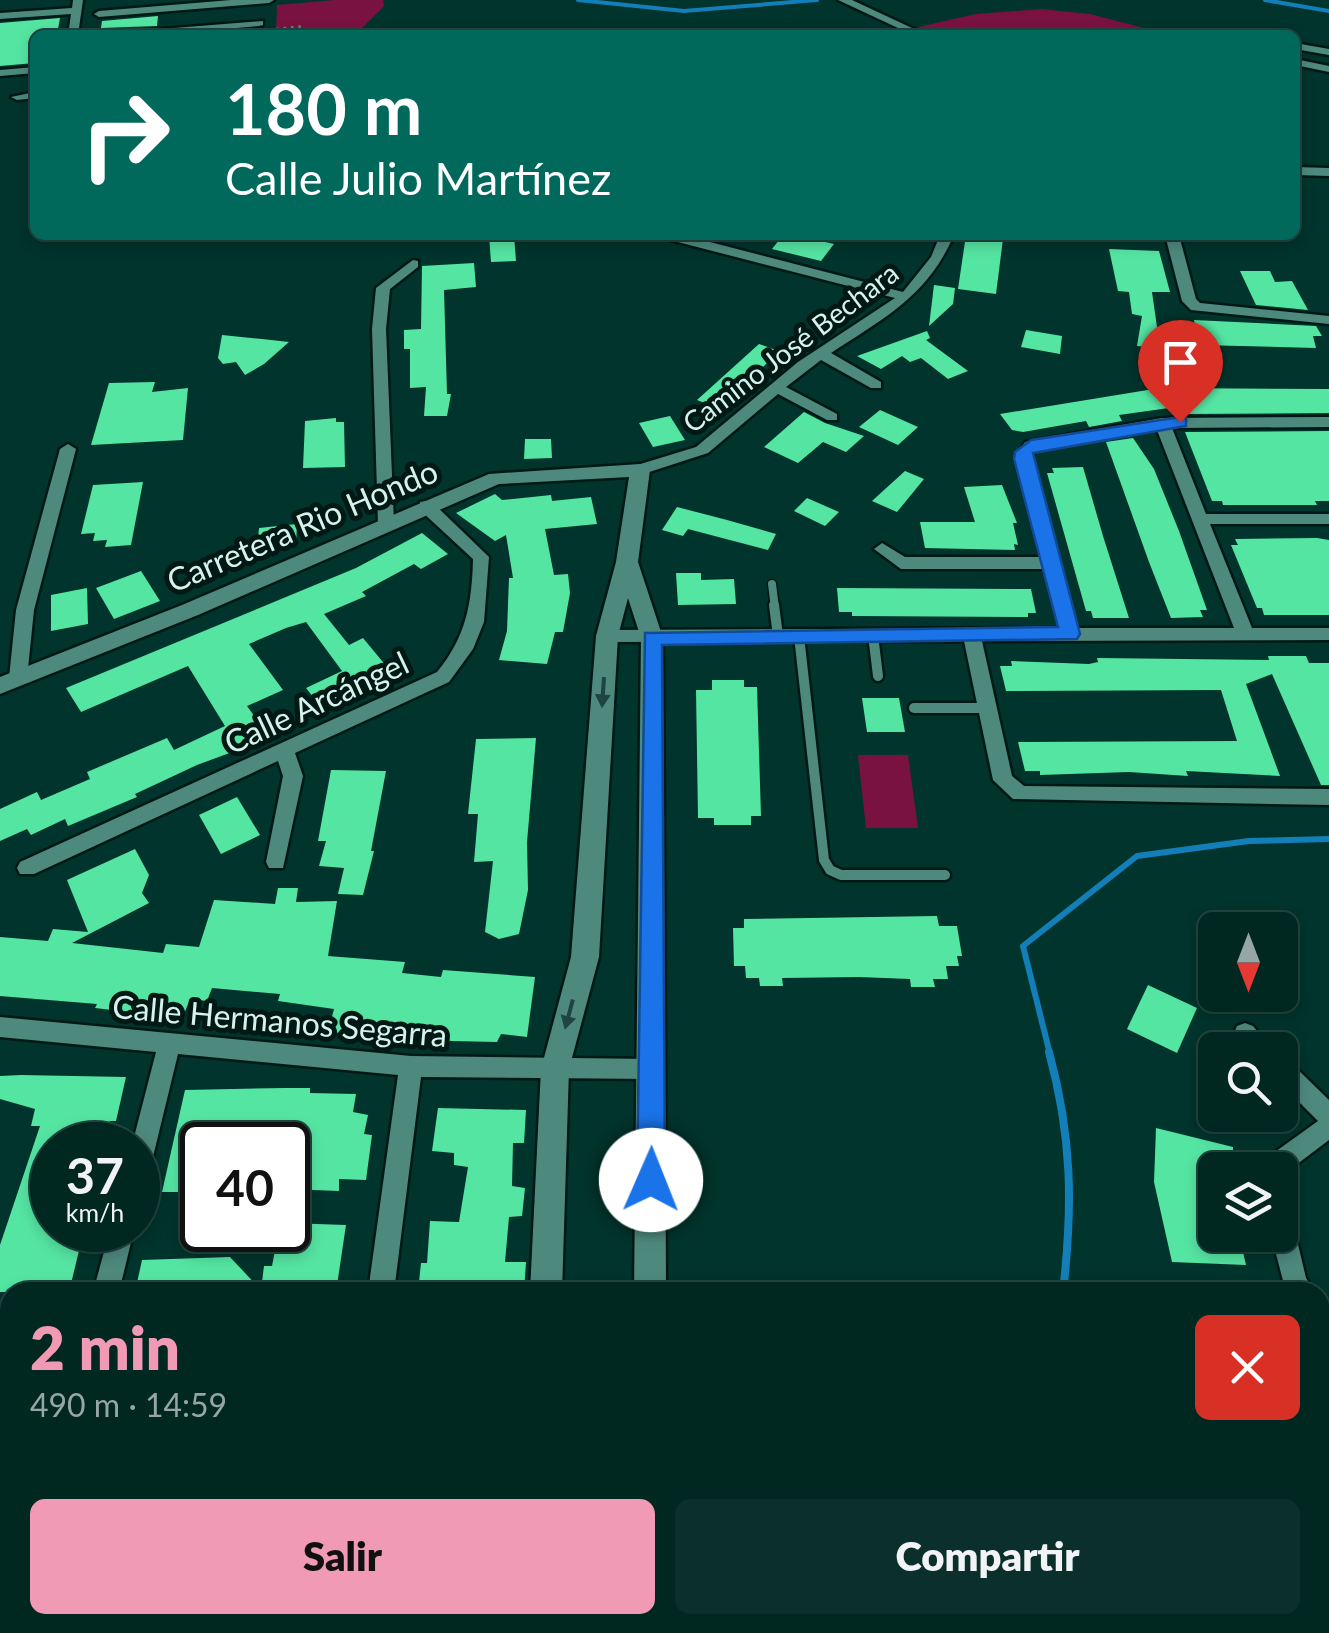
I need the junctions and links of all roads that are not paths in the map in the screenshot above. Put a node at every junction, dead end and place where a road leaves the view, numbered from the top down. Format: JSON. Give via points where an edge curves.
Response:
{"nodes":[{"id":1,"x":269,"y":0,"type":"edge"},
{"id":2,"x":844,"y":0,"type":"edge"},
{"id":3,"x":261,"y":1,"type":"edge"},
{"id":4,"x":77,"y":5,"type":"edge"},
{"id":5,"x":98,"y":14,"type":"dead end"},
{"id":6,"x":0,"y":16,"type":"edge"},
{"id":7,"x":259,"y":29,"type":"edge"},
{"id":8,"x":74,"y":30,"type":"edge"},
{"id":9,"x":911,"y":30,"type":"edge"},
{"id":10,"x":1300,"y":47,"type":"edge"},
{"id":11,"x":1326,"y":52,"type":"dead end"},
{"id":12,"x":1300,"y":63,"type":"edge"},
{"id":13,"x":1329,"y":69,"type":"edge"},
{"id":14,"x":30,"y":71,"type":"edge"},
{"id":15,"x":0,"y":74,"type":"edge"},
{"id":16,"x":30,"y":95,"type":"edge"},
{"id":17,"x":16,"y":96,"type":"dead end"},
{"id":18,"x":1300,"y":171,"type":"edge"},
{"id":19,"x":1329,"y":172,"type":"edge"},
{"id":20,"x":686,"y":240,"type":"edge"},
{"id":21,"x":945,"y":240,"type":"edge"},
{"id":22,"x":1173,"y":240,"type":"edge"},
{"id":23,"x":413,"y":264,"type":"dead end"},
{"id":24,"x":906,"y":297,"type":"junction"},
{"id":25,"x":1329,"y":320,"type":"edge"},
{"id":26,"x":820,"y":353,"type":"junction"},
{"id":27,"x":876,"y":385,"type":"dead end"},
{"id":28,"x":776,"y":388,"type":"junction"},
{"id":29,"x":832,"y":417,"type":"dead end"},
{"id":30,"x":1329,"y":422,"type":"edge"},
{"id":31,"x":1162,"y":424,"type":"junction"},
{"id":32,"x":68,"y":449,"type":"dead end"},
{"id":33,"x":640,"y":470,"type":"junction"},
{"id":34,"x":426,"y":506,"type":"junction"},
{"id":35,"x":1199,"y":519,"type":"junction"},
{"id":36,"x":1329,"y":519,"type":"edge"},
{"id":37,"x":386,"y":524,"type":"junction"},
{"id":38,"x":882,"y":549,"type":"dead end"},
{"id":39,"x":627,"y":562,"type":"junction"},
{"id":40,"x":1049,"y":563,"type":"junction"},
{"id":41,"x":772,"y":584,"type":"dead end"},
{"id":42,"x":1070,"y":634,"type":"junction"},
{"id":43,"x":1245,"y":634,"type":"junction"},
{"id":44,"x":873,"y":635,"type":"junction"},
{"id":45,"x":972,"y":635,"type":"junction"},
{"id":46,"x":607,"y":636,"type":"junction"},
{"id":47,"x":778,"y":636,"type":"junction"},
{"id":48,"x":799,"y":636,"type":"junction"},
{"id":49,"x":1327,"y":637,"type":"edge"},
{"id":50,"x":652,"y":638,"type":"junction"},
{"id":51,"x":878,"y":676,"type":"dead end"},
{"id":52,"x":9,"y":682,"type":"edge"},
{"id":53,"x":914,"y":708,"type":"dead end"},
{"id":54,"x":986,"y":708,"type":"junction"},
{"id":55,"x":284,"y":751,"type":"junction"},
{"id":56,"x":1329,"y":797,"type":"edge"},
{"id":57,"x":276,"y":862,"type":"dead end"},
{"id":58,"x":27,"y":868,"type":"dead end"},
{"id":59,"x":946,"y":875,"type":"dead end"},
{"id":60,"x":0,"y":1028,"type":"edge"},
{"id":61,"x":169,"y":1045,"type":"junction"},
{"id":62,"x":411,"y":1066,"type":"junction"},
{"id":63,"x":555,"y":1069,"type":"junction"},
{"id":64,"x":652,"y":1069,"type":"junction"},
{"id":65,"x":1298,"y":1085,"type":"edge"},
{"id":66,"x":1329,"y":1116,"type":"edge"},
{"id":67,"x":150,"y":1122,"type":"edge"},
{"id":68,"x":1329,"y":1126,"type":"edge"},
{"id":69,"x":1294,"y":1152,"type":"edge"},
{"id":70,"x":116,"y":1252,"type":"edge"},
{"id":71,"x":1288,"y":1252,"type":"edge"},
{"id":72,"x":109,"y":1282,"type":"edge"},
{"id":73,"x":382,"y":1282,"type":"edge"},
{"id":74,"x":546,"y":1282,"type":"edge"},
{"id":75,"x":650,"y":1282,"type":"edge"},
{"id":76,"x":1295,"y":1282,"type":"edge"}],
"edges":[{"from":1,"to":3,"type":"street"},
{"from":2,"to":9,"type":"street"},
{"from":3,"to":5,"type":"street"},
{"from":3,"to":7,"type":"street"},
{"from":4,"to":6,"type":"street"},
{"from":4,"to":8,"type":"street"},
{"from":10,"to":11,"type":"street"},
{"from":12,"to":13,"type":"street"},
{"from":14,"to":15,"type":"street"},
{"from":16,"to":17,"type":"street"},
{"from":18,"to":19,"type":"street"},
{"from":20,"to":24,"type":"street"},
{"from":21,"to":24,"type":"street","name":"Camino José Bechara"},
{"from":22,"to":25,"type":"street","via":[[1196,307]]},
{"from":23,"to":37,"type":"street","via":[[383,288]]},
{"from":24,"to":26,"type":"street","name":"Camino José Bechara"},
{"from":26,"to":27,"type":"street"},
{"from":26,"to":28,"type":"street","name":"Camino José Bechara"},
{"from":28,"to":29,"type":"street"},
{"from":28,"to":33,"type":"street","name":"Camino José Bechara","via":[[702,450]]},
{"from":30,"to":31,"type":"street"},
{"from":31,"to":35,"type":"street"},
{"from":31,"to":40,"type":"street","via":[[1024,452]]},
{"from":32,"to":52,"type":"street"},
{"from":33,"to":34,"type":"street","name":"Carretera Rio Hondo","via":[[496,478]]},
{"from":33,"to":39,"type":"street"},
{"from":34,"to":37,"type":"street","name":"Carretera Rio Hondo"},
{"from":34,"to":55,"type":"street","name":"Calle Arcángel","via":[[481,557],[481,609],[464,654],[443,677]]},
{"from":35,"to":36,"type":"street"},
{"from":35,"to":43,"type":"street"},
{"from":37,"to":52,"type":"street","name":"Carretera Rio Hondo"},
{"from":38,"to":40,"type":"street","via":[[901,563]]},
{"from":39,"to":46,"type":"street"},
{"from":39,"to":50,"type":"street"},
{"from":40,"to":42,"type":"street"},
{"from":41,"to":47,"type":"lane"},
{"from":42,"to":43,"type":"street"},
{"from":42,"to":45,"type":"street"},
{"from":43,"to":49,"type":"street"},
{"from":44,"to":45,"type":"street"},
{"from":44,"to":48,"type":"street"},
{"from":44,"to":51,"type":"lane"},
{"from":45,"to":54,"type":"street"},
{"from":46,"to":50,"type":"street"},
{"from":46,"to":63,"type":"street","one_way":true,"via":[[585,957]]},
{"from":47,"to":48,"type":"street"},
{"from":47,"to":50,"type":"street"},
{"from":48,"to":59,"type":"lane","via":[[830,870]]},
{"from":50,"to":64,"type":"street"},
{"from":53,"to":54,"type":"lane"},
{"from":54,"to":56,"type":"street","via":[[1002,780],[1020,794]]},
{"from":55,"to":57,"type":"street","via":[[293,776]]},
{"from":55,"to":58,"type":"street","name":"Calle Arcángel"},
{"from":60,"to":61,"type":"street","name":"Calle Hermanos Segarra"},
{"from":61,"to":62,"type":"street","name":"Calle Hermanos Segarra"},
{"from":61,"to":67,"type":"street"},
{"from":62,"to":63,"type":"street","name":"Calle Hermanos Segarra"},
{"from":62,"to":73,"type":"street"},
{"from":63,"to":64,"type":"street","name":"Calle Hermanos Segarra"},
{"from":63,"to":74,"type":"street"},
{"from":64,"to":75,"type":"street"},
{"from":65,"to":66,"type":"street"},
{"from":68,"to":69,"type":"street"},
{"from":70,"to":72,"type":"street"},
{"from":71,"to":76,"type":"street"}]}
